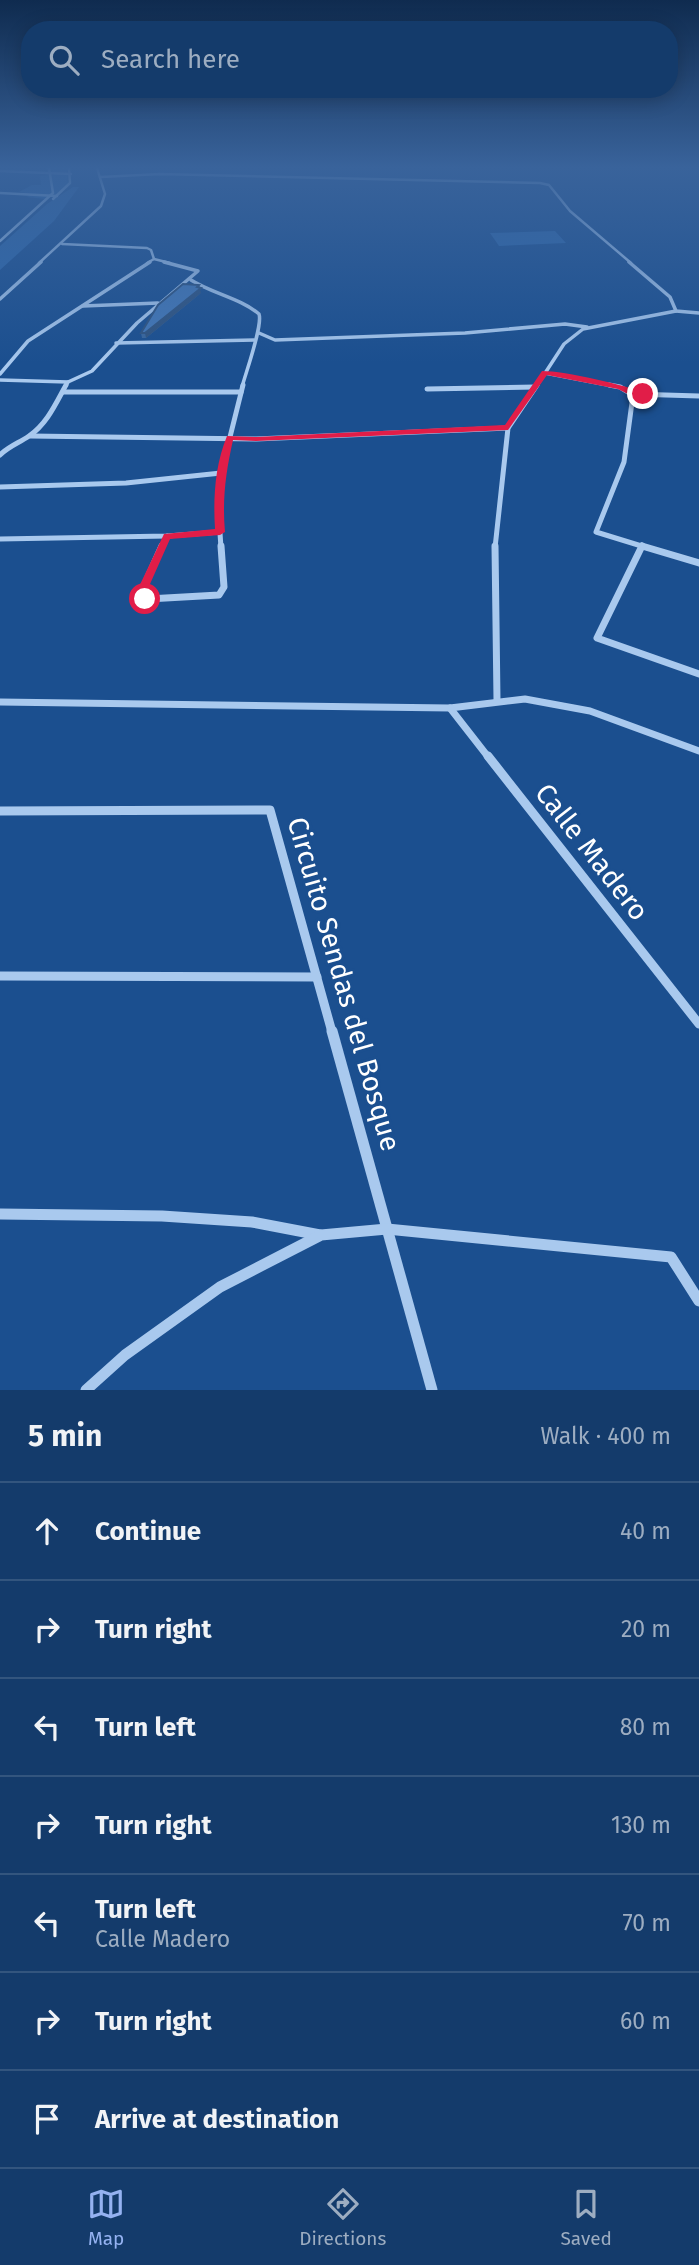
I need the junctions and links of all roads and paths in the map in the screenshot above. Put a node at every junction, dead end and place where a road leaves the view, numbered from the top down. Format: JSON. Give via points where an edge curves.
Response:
{"nodes":[{"id":1,"x":73,"y":233,"type":"edge"},
{"id":2,"x":595,"y":233,"type":"edge"},
{"id":3,"x":62,"y":244,"type":"junction"},
{"id":4,"x":154,"y":259,"type":"junction"},
{"id":5,"x":191,"y":280,"type":"junction"},
{"id":6,"x":0,"y":299,"type":"edge"},
{"id":7,"x":159,"y":303,"type":"junction"},
{"id":8,"x":82,"y":306,"type":"junction"},
{"id":9,"x":676,"y":311,"type":"junction"},
{"id":10,"x":699,"y":313,"type":"edge"},
{"id":11,"x":591,"y":328,"type":"junction"},
{"id":12,"x":259,"y":333,"type":"junction"},
{"id":13,"x":254,"y":340,"type":"junction"},
{"id":14,"x":116,"y":343,"type":"junction"},
{"id":15,"x":545,"y":373,"type":"junction"},
{"id":16,"x":0,"y":374,"type":"edge"},
{"id":17,"x":0,"y":380,"type":"edge"},
{"id":18,"x":68,"y":382,"type":"junction"},
{"id":19,"x":535,"y":387,"type":"junction"},
{"id":20,"x":427,"y":389,"type":"dead end"},
{"id":21,"x":63,"y":392,"type":"junction"},
{"id":22,"x":241,"y":392,"type":"junction"},
{"id":23,"x":632,"y":394,"type":"junction"},
{"id":24,"x":699,"y":396,"type":"edge"},
{"id":25,"x":508,"y":428,"type":"junction"},
{"id":26,"x":30,"y":436,"type":"junction"},
{"id":27,"x":230,"y":437,"type":"junction"},
{"id":28,"x":0,"y":455,"type":"edge"},
{"id":29,"x":221,"y":473,"type":"junction"},
{"id":30,"x":0,"y":487,"type":"edge"},
{"id":31,"x":220,"y":532,"type":"junction"},
{"id":32,"x":167,"y":536,"type":"junction"},
{"id":33,"x":0,"y":539,"type":"edge"},
{"id":34,"x":642,"y":545,"type":"junction"},
{"id":35,"x":699,"y":563,"type":"edge"},
{"id":36,"x":699,"y":674,"type":"edge"},
{"id":37,"x":497,"y":700,"type":"junction"},
{"id":38,"x":0,"y":702,"type":"edge"},
{"id":39,"x":450,"y":708,"type":"junction"},
{"id":40,"x":699,"y":751,"type":"edge"},
{"id":41,"x":0,"y":811,"type":"edge"},
{"id":42,"x":0,"y":976,"type":"edge"},
{"id":43,"x":317,"y":977,"type":"junction"},
{"id":44,"x":699,"y":1024,"type":"edge"},
{"id":45,"x":0,"y":1214,"type":"edge"},
{"id":46,"x":387,"y":1229,"type":"junction"},
{"id":47,"x":321,"y":1235,"type":"junction"},
{"id":48,"x":699,"y":1301,"type":"edge"},
{"id":49,"x":86,"y":1390,"type":"edge"},
{"id":50,"x":432,"y":1390,"type":"edge"}],
"edges":[{"from":1,"to":3,"type":"street"},
{"from":2,"to":9,"type":"street","via":[[670,297]]},
{"from":3,"to":4,"type":"street","via":[[147,248]]},
{"from":3,"to":6,"type":"street"},
{"from":4,"to":5,"type":"street","via":[[197,270]]},
{"from":4,"to":8,"type":"street"},
{"from":5,"to":7,"type":"street"},
{"from":5,"to":12,"type":"street","via":[[254,308],[260,320]]},
{"from":7,"to":8,"type":"street"},
{"from":7,"to":14,"type":"street"},
{"from":8,"to":16,"type":"street","via":[[28,341]]},
{"from":9,"to":10,"type":"street"},
{"from":9,"to":11,"type":"street"},
{"from":11,"to":12,"type":"street","via":[[565,324],[275,340]]},
{"from":11,"to":15,"type":"street","via":[[564,344]]},
{"from":12,"to":13,"type":"street"},
{"from":13,"to":14,"type":"street"},
{"from":13,"to":22,"type":"street"},
{"from":14,"to":18,"type":"street","via":[[92,371]]},
{"from":15,"to":19,"type":"street"},
{"from":15,"to":23,"type":"street","via":[[620,387]]},
{"from":17,"to":18,"type":"street"},
{"from":18,"to":21,"type":"street"},
{"from":19,"to":20,"type":"street"},
{"from":19,"to":25,"type":"street"},
{"from":21,"to":22,"type":"street"},
{"from":21,"to":26,"type":"street"},
{"from":22,"to":27,"type":"street"},
{"from":23,"to":24,"type":"street"},
{"from":23,"to":34,"type":"street","via":[[624,462],[596,531]]},
{"from":25,"to":27,"type":"street"},
{"from":25,"to":37,"type":"street","via":[[495,537]]},
{"from":26,"to":27,"type":"street"},
{"from":26,"to":28,"type":"street"},
{"from":27,"to":29,"type":"street"},
{"from":29,"to":30,"type":"street","via":[[126,483]]},
{"from":29,"to":31,"type":"street"},
{"from":31,"to":32,"type":"street"},
{"from":31,"to":32,"type":"street","via":[[223,587],[219,595],[145,599],[141,593]]},
{"from":32,"to":33,"type":"street"},
{"from":34,"to":35,"type":"street"},
{"from":34,"to":36,"type":"street","via":[[597,638]]},
{"from":37,"to":39,"type":"street"},
{"from":37,"to":40,"type":"street","via":[[526,699],[576,708]]},
{"from":38,"to":39,"type":"street"},
{"from":39,"to":44,"type":"street","name":"Calle Madero"},
{"from":41,"to":43,"type":"street","name":"Circuito Sendas del Bosque","via":[[270,810]]},
{"from":42,"to":43,"type":"street"},
{"from":43,"to":46,"type":"street","name":"Circuito Sendas del Bosque"},
{"from":45,"to":47,"type":"street","via":[[162,1216],[251,1222]]},
{"from":46,"to":47,"type":"street"},
{"from":46,"to":48,"type":"street","via":[[671,1257]]},
{"from":46,"to":50,"type":"street","name":"Circuito Sendas del Bosque"},
{"from":47,"to":49,"type":"street","via":[[220,1287],[125,1355]]}]}
